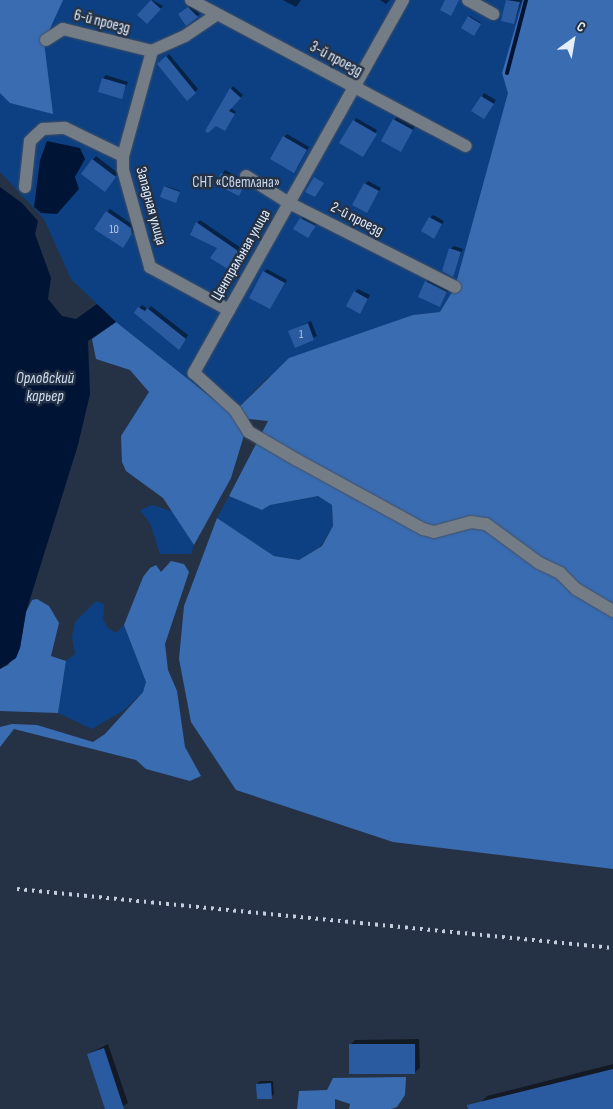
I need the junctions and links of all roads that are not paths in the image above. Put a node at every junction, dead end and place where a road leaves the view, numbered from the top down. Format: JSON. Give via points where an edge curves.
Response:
{"nodes":[{"id":1,"x":191,"y":0,"type":"edge"},
{"id":2,"x":404,"y":0,"type":"edge"},
{"id":3,"x":468,"y":0,"type":"edge"},
{"id":4,"x":493,"y":14,"type":"dead end"},
{"id":5,"x":216,"y":15,"type":"junction"},
{"id":6,"x":46,"y":40,"type":"dead end"},
{"id":7,"x":152,"y":51,"type":"junction"},
{"id":8,"x":356,"y":88,"type":"junction"},
{"id":9,"x":466,"y":146,"type":"dead end"},
{"id":10,"x":123,"y":156,"type":"junction"},
{"id":11,"x":246,"y":176,"type":"dead end"},
{"id":12,"x":24,"y":187,"type":"dead end"},
{"id":13,"x":290,"y":203,"type":"junction"},
{"id":14,"x":455,"y":287,"type":"dead end"},
{"id":15,"x":229,"y":310,"type":"junction"},
{"id":16,"x":613,"y":611,"type":"edge"}],
"edges":[{"from":1,"to":5,"type":"street","name":"3-й проезд"},
{"from":2,"to":8,"type":"street","name":"Центральная улица"},
{"from":3,"to":4,"type":"street"},
{"from":5,"to":7,"type":"street","via":[[185,36]]},
{"from":5,"to":8,"type":"street","name":"3-й проезд"},
{"from":6,"to":7,"type":"street","name":"6-й проезд","via":[[63,29]]},
{"from":7,"to":10,"type":"street","name":"Западная улица"},
{"from":8,"to":9,"type":"street","name":"3-й проезд"},
{"from":8,"to":13,"type":"street","name":"Центральная улица"},
{"from":10,"to":12,"type":"street","via":[[65,128],[43,128],[30,141]]},
{"from":10,"to":15,"type":"street","name":"Западная улица","via":[[123,170],[150,267]]},
{"from":11,"to":13,"type":"street","name":"2-й проезд"},
{"from":13,"to":14,"type":"street","name":"2-й проезд"},
{"from":13,"to":15,"type":"street","name":"Центральная улица"},
{"from":15,"to":16,"type":"street","name":"Центральная улица","via":[[194,373],[235,410],[249,432],[423,528],[434,532],[471,522],[486,524],[539,563],[560,573],[576,589]]}]}
